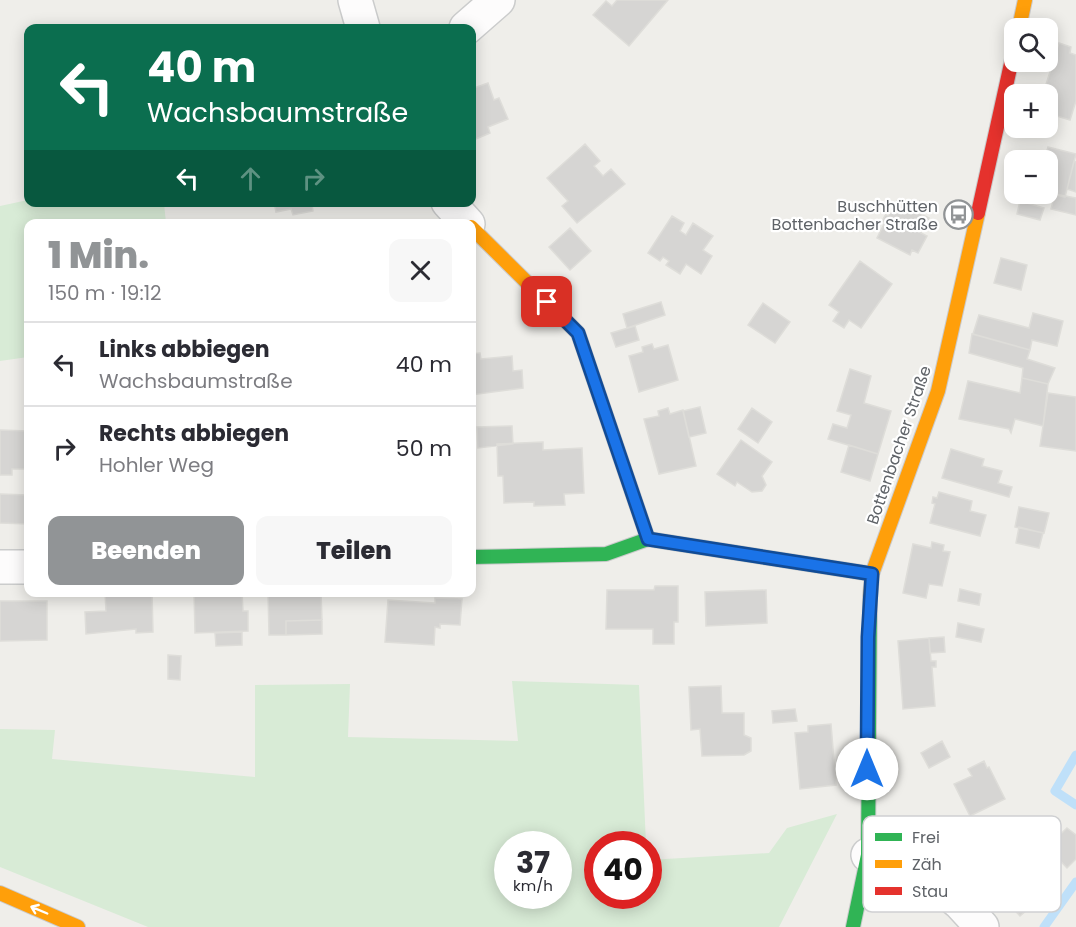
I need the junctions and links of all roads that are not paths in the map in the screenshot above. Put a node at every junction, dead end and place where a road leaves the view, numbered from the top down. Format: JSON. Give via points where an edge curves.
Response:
{"nodes":[{"id":1,"x":355,"y":0,"type":"edge"},
{"id":2,"x":498,"y":0,"type":"edge"},
{"id":3,"x":1024,"y":0,"type":"edge"},
{"id":4,"x":1020,"y":18,"type":"edge"},
{"id":5,"x":362,"y":24,"type":"edge"},
{"id":6,"x":471,"y":24,"type":"edge"},
{"id":7,"x":1009,"y":72,"type":"edge"},
{"id":8,"x":453,"y":207,"type":"edge"},
{"id":9,"x":464,"y":219,"type":"edge"},
{"id":10,"x":476,"y":232,"type":"edge"},
{"id":11,"x":648,"y":539,"type":"junction"},
{"id":12,"x":476,"y":557,"type":"edge"},
{"id":13,"x":0,"y":567,"type":"edge"},
{"id":14,"x":24,"y":567,"type":"edge"},
{"id":15,"x":872,"y":574,"type":"junction"},
{"id":16,"x":868,"y":816,"type":"edge"},
{"id":17,"x":863,"y":865,"type":"edge"},
{"id":18,"x":863,"y":879,"type":"edge"},
{"id":19,"x":0,"y":893,"type":"edge"},
{"id":20,"x":844,"y":901,"type":"dead end"},
{"id":21,"x":966,"y":912,"type":"edge"},
{"id":22,"x":78,"y":927,"type":"edge"},
{"id":23,"x":853,"y":927,"type":"edge"},
{"id":24,"x":982,"y":927,"type":"edge"}],
"edges":[{"from":1,"to":5,"type":"street"},
{"from":2,"to":6,"type":"street"},
{"from":3,"to":4,"type":"main road"},
{"from":7,"to":15,"type":"main road","name":"Bottenbacher Straße","via":[[938,391]]},
{"from":8,"to":9,"type":"street"},
{"from":10,"to":11,"type":"main road","via":[[578,333]]},
{"from":11,"to":12,"type":"main road","via":[[606,554]]},
{"from":11,"to":15,"type":"main road"},
{"from":13,"to":14,"type":"street"},
{"from":15,"to":16,"type":"main road","name":"Bottenbacher Straße"},
{"from":17,"to":20,"type":"main road","name":"Bottenbacher Straße"},
{"from":18,"to":23,"type":"main road","name":"Bottenbacher Straße"},
{"from":22,"to":19,"type":"main road","one_way":true},
{"from":21,"to":24,"type":"street"}]}
